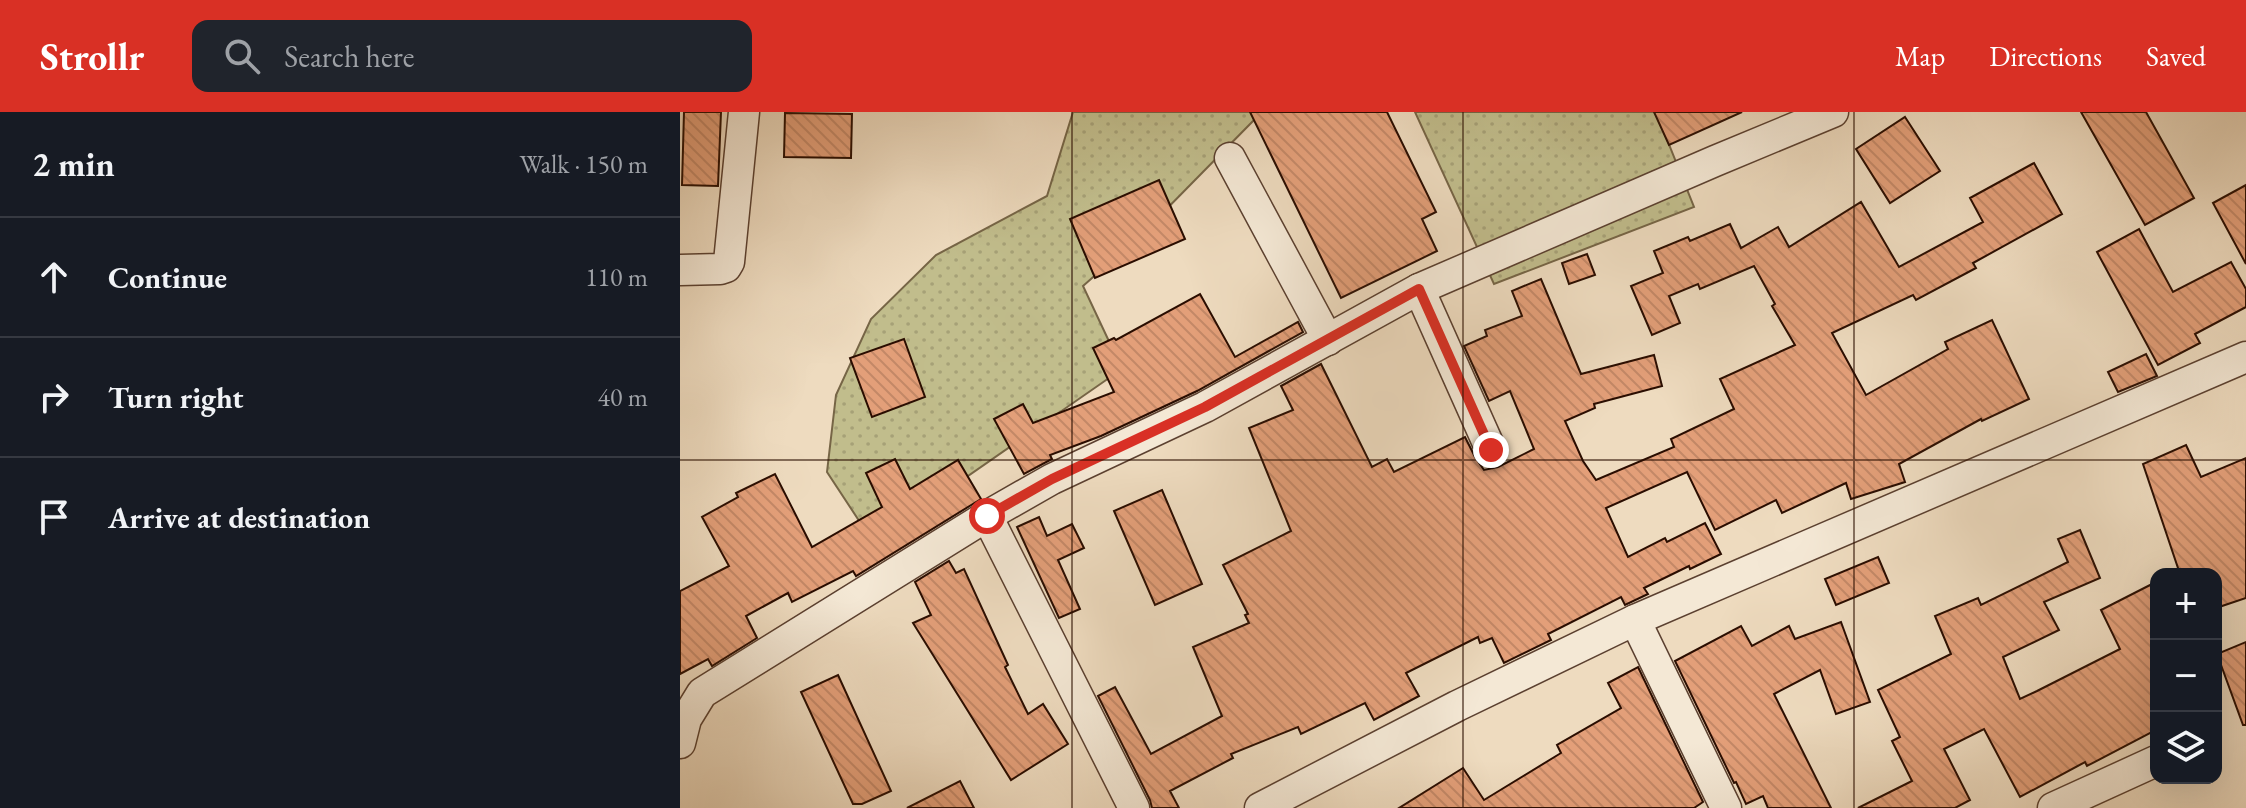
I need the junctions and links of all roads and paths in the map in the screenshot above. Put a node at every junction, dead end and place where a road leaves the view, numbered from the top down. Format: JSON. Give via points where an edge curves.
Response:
{"nodes":[{"id":1,"x":744,"y":112,"type":"edge"},
{"id":2,"x":1833,"y":112,"type":"edge"},
{"id":3,"x":1230,"y":158,"type":"dead end"},
{"id":4,"x":680,"y":270,"type":"edge"},
{"id":5,"x":1419,"y":289,"type":"junction"},
{"id":6,"x":1328,"y":340,"type":"junction"},
{"id":7,"x":2246,"y":357,"type":"edge"},
{"id":8,"x":1491,"y":450,"type":"dead end"},
{"id":9,"x":987,"y":516,"type":"junction"},
{"id":10,"x":1635,"y":620,"type":"junction"},
{"id":11,"x":680,"y":743,"type":"edge"},
{"id":12,"x":2150,"y":764,"type":"edge"},
{"id":13,"x":1134,"y":808,"type":"edge"},
{"id":14,"x":1260,"y":808,"type":"edge"},
{"id":15,"x":1726,"y":808,"type":"edge"},
{"id":16,"x":2053,"y":808,"type":"edge"}],
"edges":[{"from":1,"to":4,"type":"street","via":[[729,262],[720,269]]},
{"from":2,"to":5,"type":"street"},
{"from":3,"to":6,"type":"street"},
{"from":5,"to":6,"type":"street"},
{"from":5,"to":8,"type":"street"},
{"from":6,"to":9,"type":"street"},
{"from":7,"to":10,"type":"street"},
{"from":9,"to":11,"type":"street","via":[[702,693],[686,719]]},
{"from":9,"to":13,"type":"street"},
{"from":10,"to":14,"type":"street"},
{"from":10,"to":15,"type":"street"},
{"from":12,"to":16,"type":"street"}]}
